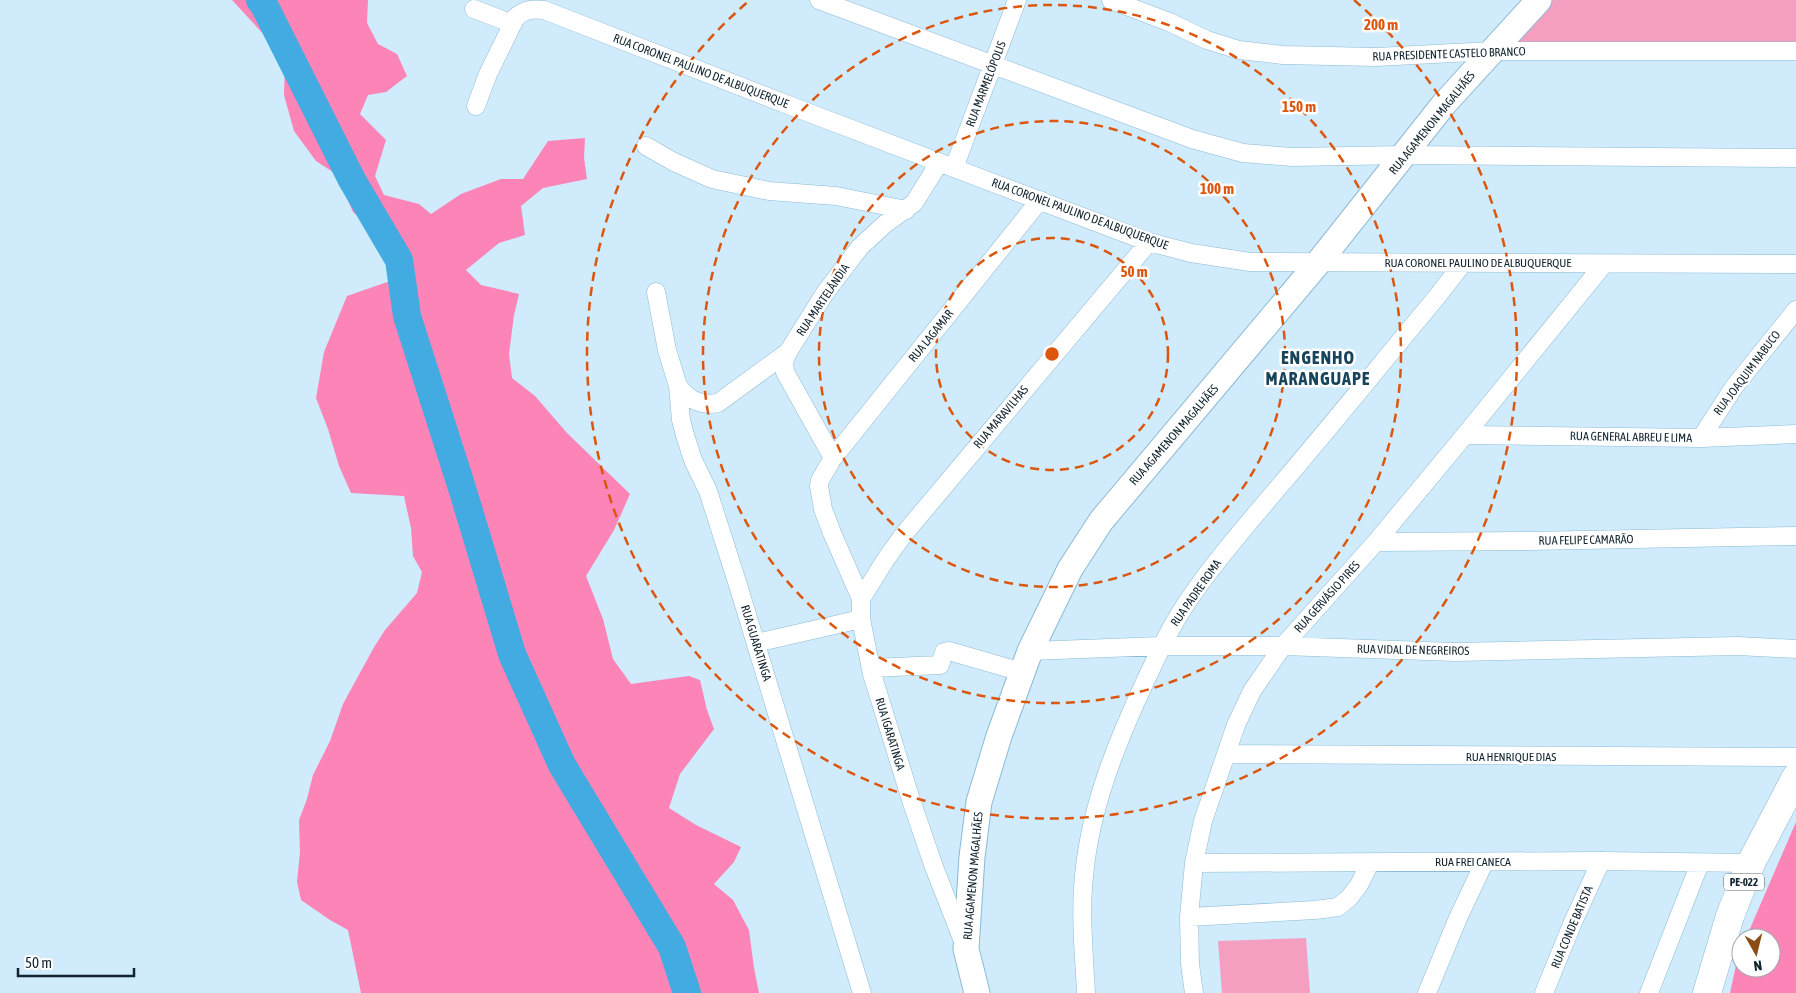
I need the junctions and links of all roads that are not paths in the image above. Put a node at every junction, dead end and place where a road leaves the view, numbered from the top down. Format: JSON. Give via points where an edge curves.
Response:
{"nodes":[{"id":1,"x":819,"y":0,"type":"edge"},
{"id":2,"x":1017,"y":0,"type":"edge"},
{"id":3,"x":1111,"y":0,"type":"edge"},
{"id":4,"x":1539,"y":0,"type":"edge"},
{"id":5,"x":546,"y":5,"type":"edge"},
{"id":6,"x":474,"y":9,"type":"dead end"},
{"id":7,"x":512,"y":24,"type":"junction"},
{"id":8,"x":1492,"y":51,"type":"junction"},
{"id":9,"x":1796,"y":51,"type":"edge"},
{"id":10,"x":994,"y":65,"type":"junction"},
{"id":11,"x":476,"y":106,"type":"dead end"},
{"id":12,"x":646,"y":146,"type":"dead end"},
{"id":13,"x":1405,"y":155,"type":"junction"},
{"id":14,"x":1796,"y":158,"type":"edge"},
{"id":15,"x":947,"y":165,"type":"junction"},
{"id":16,"x":1040,"y":200,"type":"junction"},
{"id":17,"x":906,"y":210,"type":"junction"},
{"id":18,"x":1149,"y":242,"type":"junction"},
{"id":19,"x":1318,"y":263,"type":"junction"},
{"id":20,"x":1463,"y":263,"type":"junction"},
{"id":21,"x":1604,"y":264,"type":"junction"},
{"id":22,"x":1796,"y":264,"type":"edge"},
{"id":23,"x":656,"y":292,"type":"dead end"},
{"id":24,"x":1796,"y":310,"type":"edge"},
{"id":25,"x":788,"y":352,"type":"junction"},
{"id":26,"x":678,"y":386,"type":"junction"},
{"id":27,"x":1796,"y":434,"type":"edge"},
{"id":28,"x":1465,"y":436,"type":"junction"},
{"id":29,"x":1701,"y":438,"type":"junction"},
{"id":30,"x":833,"y":458,"type":"junction"},
{"id":31,"x":824,"y":473,"type":"joint"},
{"id":32,"x":1796,"y":536,"type":"edge"},
{"id":33,"x":1376,"y":542,"type":"junction"},
{"id":34,"x":861,"y":599,"type":"junction"},
{"id":35,"x":861,"y":619,"type":"junction"},
{"id":36,"x":756,"y":643,"type":"junction"},
{"id":37,"x":1161,"y":646,"type":"junction"},
{"id":38,"x":1283,"y":646,"type":"junction"},
{"id":39,"x":1796,"y":649,"type":"edge"},
{"id":40,"x":1026,"y":662,"type":"junction"},
{"id":41,"x":871,"y":668,"type":"junction"},
{"id":42,"x":1226,"y":754,"type":"junction"},
{"id":43,"x":1796,"y":758,"type":"edge"},
{"id":44,"x":1796,"y":777,"type":"edge"},
{"id":45,"x":1601,"y":861,"type":"junction"},
{"id":46,"x":1194,"y":863,"type":"junction"},
{"id":47,"x":1370,"y":863,"type":"junction"},
{"id":48,"x":1484,"y":863,"type":"junction"},
{"id":49,"x":1700,"y":863,"type":"junction"},
{"id":50,"x":1751,"y":863,"type":"junction"},
{"id":51,"x":1189,"y":917,"type":"junction"},
{"id":52,"x":966,"y":949,"type":"junction"},
{"id":53,"x":862,"y":993,"type":"edge"},
{"id":54,"x":977,"y":993,"type":"edge"},
{"id":55,"x":1086,"y":993,"type":"edge"},
{"id":56,"x":1194,"y":993,"type":"edge"},
{"id":57,"x":1427,"y":993,"type":"edge"},
{"id":58,"x":1544,"y":993,"type":"edge"},
{"id":59,"x":1649,"y":993,"type":"edge"},
{"id":60,"x":1707,"y":993,"type":"edge"}],
"edges":[{"from":1,"to":10,"type":"street"},
{"from":2,"to":10,"type":"street","name":"RUA MARMELÓPOLIS"},
{"from":3,"to":8,"type":"street","name":"RUA PRESIDENTE CASTELO BRANCO","via":[[1239,50],[1283,55],[1376,57]]},
{"from":4,"to":8,"type":"street","name":"RUA AGAMENON MAGALHÃES"},
{"from":5,"to":7,"type":"street","via":[[522,11]]},
{"from":5,"to":15,"type":"street","name":"RUA CORONEL PAULINO DE ALBUQUERQUE"},
{"from":6,"to":7,"type":"street"},
{"from":7,"to":11,"type":"street"},
{"from":8,"to":9,"type":"street","name":"RUA PRESIDENTE CASTELO BRANCO"},
{"from":8,"to":13,"type":"street","name":"RUA AGAMENON MAGALHÃES","via":[[1444,104]]},
{"from":10,"to":13,"type":"street","via":[[1192,139],[1243,153],[1292,157]]},
{"from":10,"to":15,"type":"street","name":"RUA MARMELÓPOLIS"},
{"from":12,"to":17,"type":"street","via":[[712,179],[769,191],[836,196]]},
{"from":13,"to":14,"type":"street"},
{"from":13,"to":19,"type":"street","name":"RUA AGAMENON MAGALHÃES"},
{"from":15,"to":16,"type":"street","name":"RUA CORONEL PAULINO DE ALBUQUERQUE"},
{"from":15,"to":17,"type":"street","name":"RUA MARTELÂNDIA"},
{"from":16,"to":18,"type":"street","name":"RUA CORONEL PAULINO DE ALBUQUERQUE"},
{"from":16,"to":30,"type":"street","name":"RUA LAGAMAR"},
{"from":17,"to":25,"type":"street","name":"RUA MARTELÂNDIA","via":[[884,224],[860,247],[825,293]]},
{"from":18,"to":19,"type":"street","name":"RUA CORONEL PAULINO DE ALBUQUERQUE","via":[[1191,253],[1250,262]]},
{"from":18,"to":34,"type":"street","name":"RUA MARAVILHAS","via":[[904,534]]},
{"from":19,"to":20,"type":"street","name":"RUA CORONEL PAULINO DE ALBUQUERQUE"},
{"from":19,"to":40,"type":"street","name":"RUA AGAMENON MAGALHÃES","via":[[1101,521],[1070,569]]},
{"from":20,"to":21,"type":"street","name":"RUA CORONEL PAULINO DE ALBUQUERQUE"},
{"from":20,"to":37,"type":"street","name":"RUA PADRE ROMA","via":[[1239,534],[1191,596]]},
{"from":21,"to":22,"type":"street","name":"RUA CORONEL PAULINO DE ALBUQUERQUE"},
{"from":21,"to":28,"type":"street","name":"RUA GERVÁSIO PIRES"},
{"from":23,"to":26,"type":"street","name":"RUA GUARATINGA","via":[[667,350]]},
{"from":24,"to":29,"type":"street","name":"RUA JOAQUIM NABUCO","via":[[1734,387]]},
{"from":25,"to":26,"type":"street","via":[[718,403],[698,403],[687,397]]},
{"from":25,"to":30,"type":"street","name":"RUA MARTELÂNDIA","via":[[784,372]]},
{"from":26,"to":36,"type":"street","name":"RUA GUARATINGA","via":[[685,435],[708,491]]},
{"from":27,"to":29,"type":"street","name":"RUA GENERAL ABREU E LIMA"},
{"from":28,"to":29,"type":"street","name":"RUA GENERAL ABREU E LIMA"},
{"from":28,"to":33,"type":"street","name":"RUA GERVÁSIO PIRES"},
{"from":30,"to":31,"type":"street","name":"RUA LAGAMAR"},
{"from":31,"to":34,"type":"street","name":"RUA IGARATINGA","via":[[819,486],[823,509]]},
{"from":32,"to":33,"type":"street","name":"RUA FELIPE CAMARÃO"},
{"from":33,"to":38,"type":"street","name":"RUA GERVÁSIO PIRES"},
{"from":34,"to":35,"type":"street","name":"RUA IGARATINGA"},
{"from":35,"to":36,"type":"street"},
{"from":35,"to":41,"type":"street","name":"RUA IGARATINGA"},
{"from":36,"to":53,"type":"street","name":"RUA GUARATINGA"},
{"from":37,"to":38,"type":"street","name":"RUA VIDAL DE NEGREIROS"},
{"from":37,"to":40,"type":"street","name":"RUA VIDAL DE NEGREIROS"},
{"from":37,"to":55,"type":"street","name":"RUA PADRE ROMA","via":[[1134,704],[1094,814],[1084,876],[1082,929]]},
{"from":38,"to":39,"type":"street","name":"RUA VIDAL DE NEGREIROS","via":[[1455,652],[1738,646]]},
{"from":38,"to":42,"type":"street","name":"RUA GERVÁSIO PIRES","via":[[1252,691]]},
{"from":40,"to":41,"type":"street","name":"RUA VIDAL DE NEGREIROS","via":[[949,651],[944,652],[940,665]]},
{"from":40,"to":52,"type":"street","name":"RUA AGAMENON MAGALHÃES","via":[[979,802]]},
{"from":41,"to":52,"type":"street","name":"RUA IGARATINGA","via":[[912,802]]},
{"from":42,"to":43,"type":"street","name":"RUA HENRIQUE DIAS"},
{"from":42,"to":46,"type":"street","name":"RUA GERVÁSIO PIRES","via":[[1203,821]]},
{"from":44,"to":50,"type":"main road","number":"PE-022"},
{"from":45,"to":48,"type":"street","name":"RUA FREI CANECA"},
{"from":45,"to":49,"type":"street","name":"RUA FREI CANECA"},
{"from":45,"to":58,"type":"street","name":"RUA CONDE BATISTA"},
{"from":46,"to":47,"type":"street","name":"RUA FREI CANECA"},
{"from":46,"to":51,"type":"street","name":"RUA GERVÁSIO PIRES"},
{"from":47,"to":48,"type":"street","name":"RUA FREI CANECA"},
{"from":47,"to":51,"type":"street","via":[[1359,886],[1338,907]]},
{"from":48,"to":57,"type":"street"},
{"from":49,"to":50,"type":"street","name":"RUA FREI CANECA"},
{"from":49,"to":59,"type":"street"},
{"from":50,"to":60,"type":"main road","number":"PE-022","via":[[1730,916]]},
{"from":51,"to":56,"type":"street","name":"RUA GERVÁSIO PIRES"},
{"from":52,"to":54,"type":"street","name":"RUA IGARATINGA"}]}
